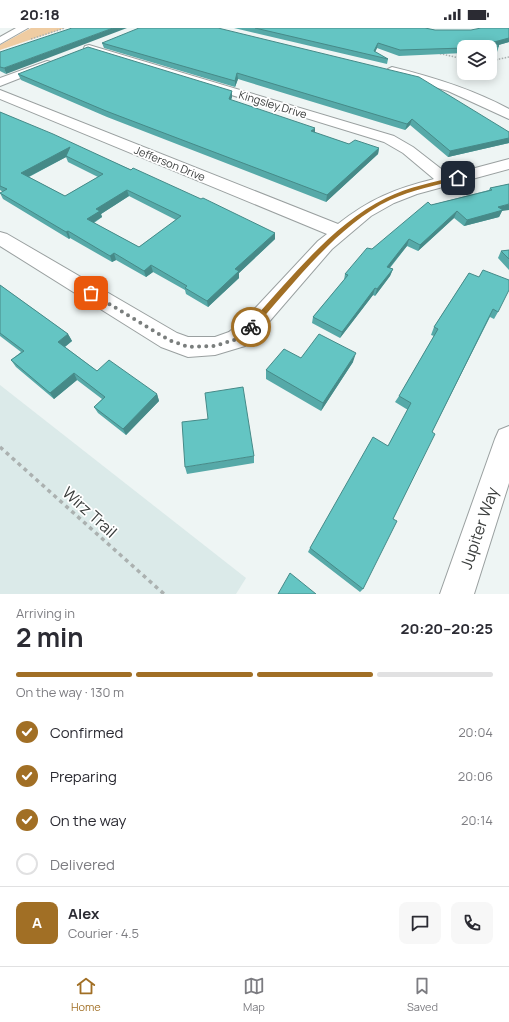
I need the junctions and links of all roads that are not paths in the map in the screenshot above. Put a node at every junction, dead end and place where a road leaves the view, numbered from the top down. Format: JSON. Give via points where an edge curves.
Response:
{"nodes":[{"id":1,"x":23,"y":28,"type":"edge"},
{"id":2,"x":0,"y":41,"type":"edge"},
{"id":3,"x":104,"y":42,"type":"edge"},
{"id":4,"x":60,"y":59,"type":"edge"},
{"id":5,"x":380,"y":68,"type":"edge"},
{"id":6,"x":0,"y":82,"type":"edge"},
{"id":7,"x":0,"y":94,"type":"edge"},
{"id":8,"x":509,"y":115,"type":"edge"},
{"id":9,"x":509,"y":164,"type":"edge"},
{"id":10,"x":446,"y":181,"type":"junction"},
{"id":11,"x":340,"y":232,"type":"junction"},
{"id":12,"x":0,"y":238,"type":"edge"},
{"id":13,"x":509,"y":439,"type":"edge"},
{"id":14,"x":457,"y":594,"type":"edge"}],
"edges":[{"from":1,"to":2,"type":"street"},
{"from":3,"to":10,"type":"street","name":"Kingsley Drive","via":[[86,49],[389,139],[408,150]]},
{"from":4,"to":6,"type":"street"},
{"from":5,"to":8,"type":"street","via":[[458,89]]},
{"from":7,"to":11,"type":"street","name":"Jefferson Drive"},
{"from":9,"to":10,"type":"street"},
{"from":10,"to":11,"type":"street","via":[[388,199],[365,212]]},
{"from":11,"to":12,"type":"street","via":[[237,339],[215,346],[188,347],[169,340]]},
{"from":13,"to":14,"type":"street","name":"Jupiter Way"}]}
